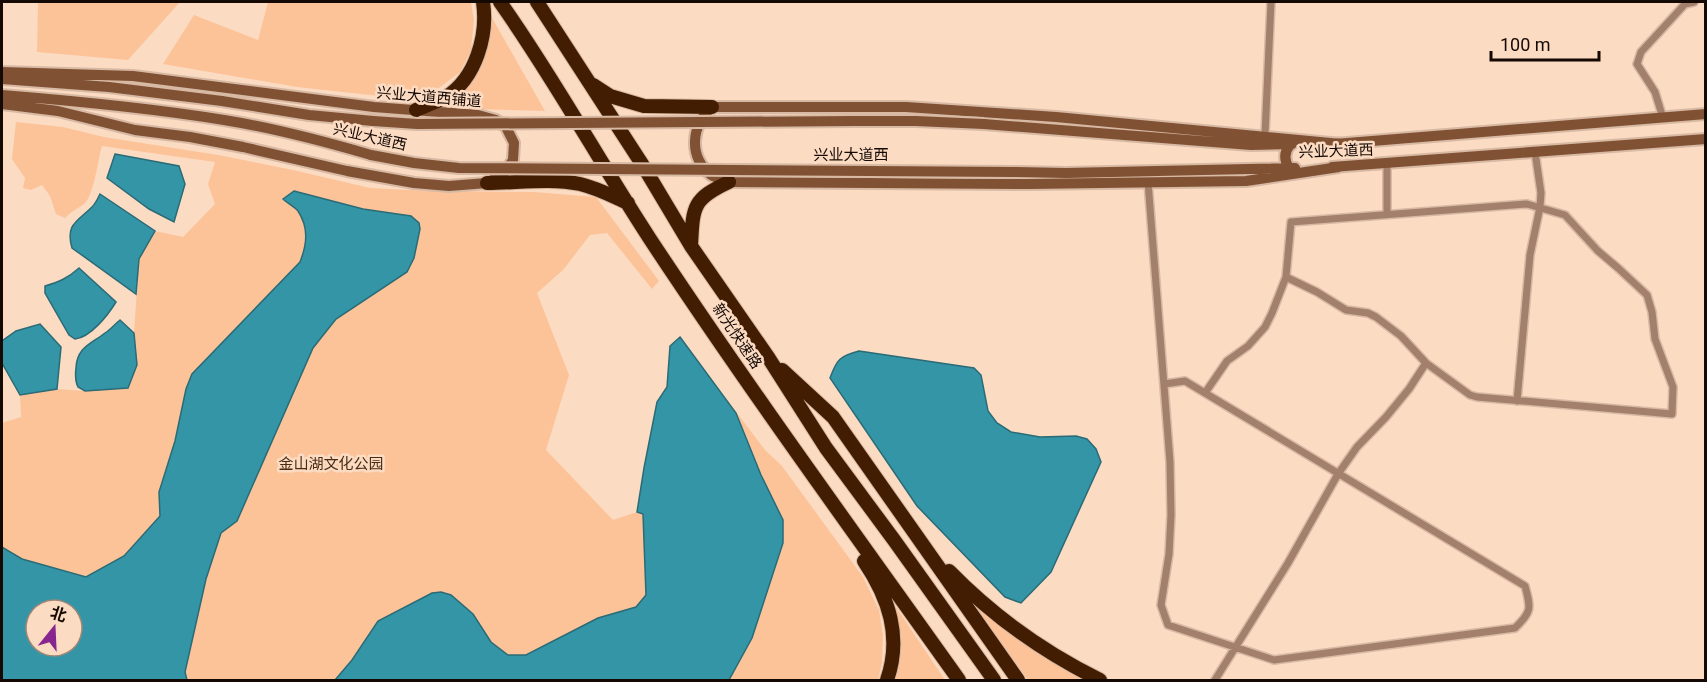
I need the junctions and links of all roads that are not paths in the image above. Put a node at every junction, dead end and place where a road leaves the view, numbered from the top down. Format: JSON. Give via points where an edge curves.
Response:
{"nodes":[{"id":1,"x":483,"y":2,"type":"edge"},
{"id":2,"x":500,"y":2,"type":"edge"},
{"id":3,"x":537,"y":2,"type":"edge"},
{"id":4,"x":1270,"y":2,"type":"edge"},
{"id":5,"x":1694,"y":2,"type":"edge"},
{"id":6,"x":2,"y":72,"type":"edge"},
{"id":7,"x":2,"y":79,"type":"edge"},
{"id":8,"x":589,"y":82,"type":"junction"},
{"id":9,"x":2,"y":95,"type":"edge"},
{"id":10,"x":2,"y":104,"type":"edge"},
{"id":11,"x":712,"y":108,"type":"junction"},
{"id":12,"x":416,"y":110,"type":"junction"},
{"id":13,"x":1706,"y":114,"type":"edge"},
{"id":14,"x":1663,"y":118,"type":"junction"},
{"id":15,"x":1265,"y":135,"type":"junction"},
{"id":16,"x":1706,"y":139,"type":"edge"},
{"id":17,"x":1290,"y":144,"type":"junction"},
{"id":18,"x":1341,"y":144,"type":"junction"},
{"id":19,"x":1534,"y":152,"type":"junction"},
{"id":20,"x":1387,"y":164,"type":"junction"},
{"id":21,"x":1339,"y":167,"type":"junction"},
{"id":22,"x":1289,"y":168,"type":"junction"},
{"id":23,"x":729,"y":182,"type":"junction"},
{"id":24,"x":1148,"y":182,"type":"junction"},
{"id":25,"x":487,"y":183,"type":"junction"},
{"id":26,"x":628,"y":203,"type":"junction"},
{"id":27,"x":1540,"y":207,"type":"junction"},
{"id":28,"x":1388,"y":214,"type":"junction"},
{"id":29,"x":691,"y":246,"type":"junction"},
{"id":30,"x":1286,"y":278,"type":"junction"},
{"id":31,"x":768,"y":357,"type":"junction"},
{"id":32,"x":1426,"y":363,"type":"junction"},
{"id":33,"x":1164,"y":384,"type":"junction"},
{"id":34,"x":1205,"y":393,"type":"junction"},
{"id":35,"x":1517,"y":401,"type":"junction"},
{"id":36,"x":767,"y":408,"type":"junction"},
{"id":37,"x":1338,"y":474,"type":"junction"},
{"id":38,"x":927,"y":549,"type":"junction"},
{"id":39,"x":1236,"y":647,"type":"junction"},
{"id":40,"x":1081,"y":675,"type":"edge"},
{"id":41,"x":889,"y":679,"type":"edge"},
{"id":42,"x":959,"y":681,"type":"edge"},
{"id":43,"x":994,"y":681,"type":"edge"},
{"id":44,"x":1018,"y":681,"type":"edge"},
{"id":45,"x":1100,"y":681,"type":"edge"},
{"id":46,"x":1215,"y":681,"type":"edge"}],
"edges":[{"from":1,"to":12,"type":"highway","via":[[486,16],[481,42],[469,73],[446,96]]},
{"from":2,"to":26,"type":"highway","name":"新光快速路"},
{"from":3,"to":8,"type":"highway","name":"新光快速路"},
{"from":4,"to":15,"type":"street"},
{"from":5,"to":14,"type":"street","via":[[1685,4],[1641,52],[1636,64],[1655,92]]},
{"from":6,"to":12,"type":"street","name":"兴业大道西铺道","via":[[133,76]]},
{"from":7,"to":17,"type":"street","name":"兴业大道西","bridge":true,"via":[[109,87],[309,115],[417,124],[916,121],[1251,145]]},
{"from":8,"to":11,"type":"highway","via":[[610,96],[644,106]]},
{"from":8,"to":29,"type":"highway","name":"新光快速路"},
{"from":9,"to":22,"type":"street","name":"兴业大道西","bridge":true,"via":[[175,112],[299,135],[371,155],[470,168],[1066,173]]},
{"from":10,"to":25,"type":"street","via":[[58,111],[135,130],[243,147],[414,183]]},
{"from":11,"to":15,"type":"street","via":[[906,107]]},
{"from":11,"to":23,"type":"street","via":[[703,115],[694,141],[703,166],[713,176]]},
{"from":12,"to":25,"type":"street","name":"兴业大道西铺道","via":[[478,115],[496,120],[506,128],[514,143],[513,160],[505,172]]},
{"from":13,"to":14,"type":"street","name":"兴业大道西"},
{"from":14,"to":18,"type":"street","name":"兴业大道西"},
{"from":15,"to":18,"type":"street"},
{"from":16,"to":19,"type":"street","name":"兴业大道西"},
{"from":17,"to":18,"type":"street","name":"兴业大道西"},
{"from":17,"to":22,"type":"street","via":[[1285,162]]},
{"from":19,"to":20,"type":"street","name":"兴业大道西"},
{"from":19,"to":27,"type":"street"},
{"from":20,"to":21,"type":"street","name":"兴业大道西"},
{"from":20,"to":28,"type":"street"},
{"from":21,"to":22,"type":"street","name":"兴业大道西"},
{"from":21,"to":24,"type":"street","via":[[1246,180]]},
{"from":23,"to":24,"type":"street"},
{"from":23,"to":29,"type":"highway","via":[[712,189],[696,206]]},
{"from":24,"to":33,"type":"street"},
{"from":25,"to":26,"type":"highway","via":[[579,184]]},
{"from":26,"to":36,"type":"highway","name":"新光快速路"},
{"from":27,"to":28,"type":"street","via":[[1527,204]]},
{"from":27,"to":35,"type":"street","via":[[1530,255]]},
{"from":27,"to":35,"type":"street","via":[[1565,215],[1647,295],[1655,339],[1673,387],[1672,414]]},
{"from":28,"to":30,"type":"street","via":[[1291,222]]},
{"from":29,"to":31,"type":"highway","name":"新光快速路"},
{"from":30,"to":32,"type":"street","via":[[1346,310],[1376,317]]},
{"from":30,"to":34,"type":"street","via":[[1265,327],[1227,361]]},
{"from":31,"to":38,"type":"highway","via":[[833,417]]},
{"from":31,"to":43,"type":"highway","name":"新光快速路","via":[[826,448]]},
{"from":32,"to":35,"type":"street","via":[[1470,395]]},
{"from":32,"to":37,"type":"street"},
{"from":33,"to":34,"type":"street","via":[[1185,381]]},
{"from":33,"to":39,"type":"street","via":[[1171,515],[1161,605],[1168,625]]},
{"from":34,"to":37,"type":"street"},
{"from":36,"to":41,"type":"highway","via":[[789,455],[870,570],[886,602],[894,636]]},
{"from":36,"to":42,"type":"highway","name":"新光快速路"},
{"from":37,"to":39,"type":"street"},
{"from":37,"to":39,"type":"street","via":[[1525,586],[1530,602],[1526,618],[1515,628],[1274,660]]},
{"from":38,"to":40,"type":"highway","via":[[987,606]]},
{"from":38,"to":44,"type":"highway"},
{"from":39,"to":46,"type":"street"},
{"from":40,"to":45,"type":"highway"}]}
